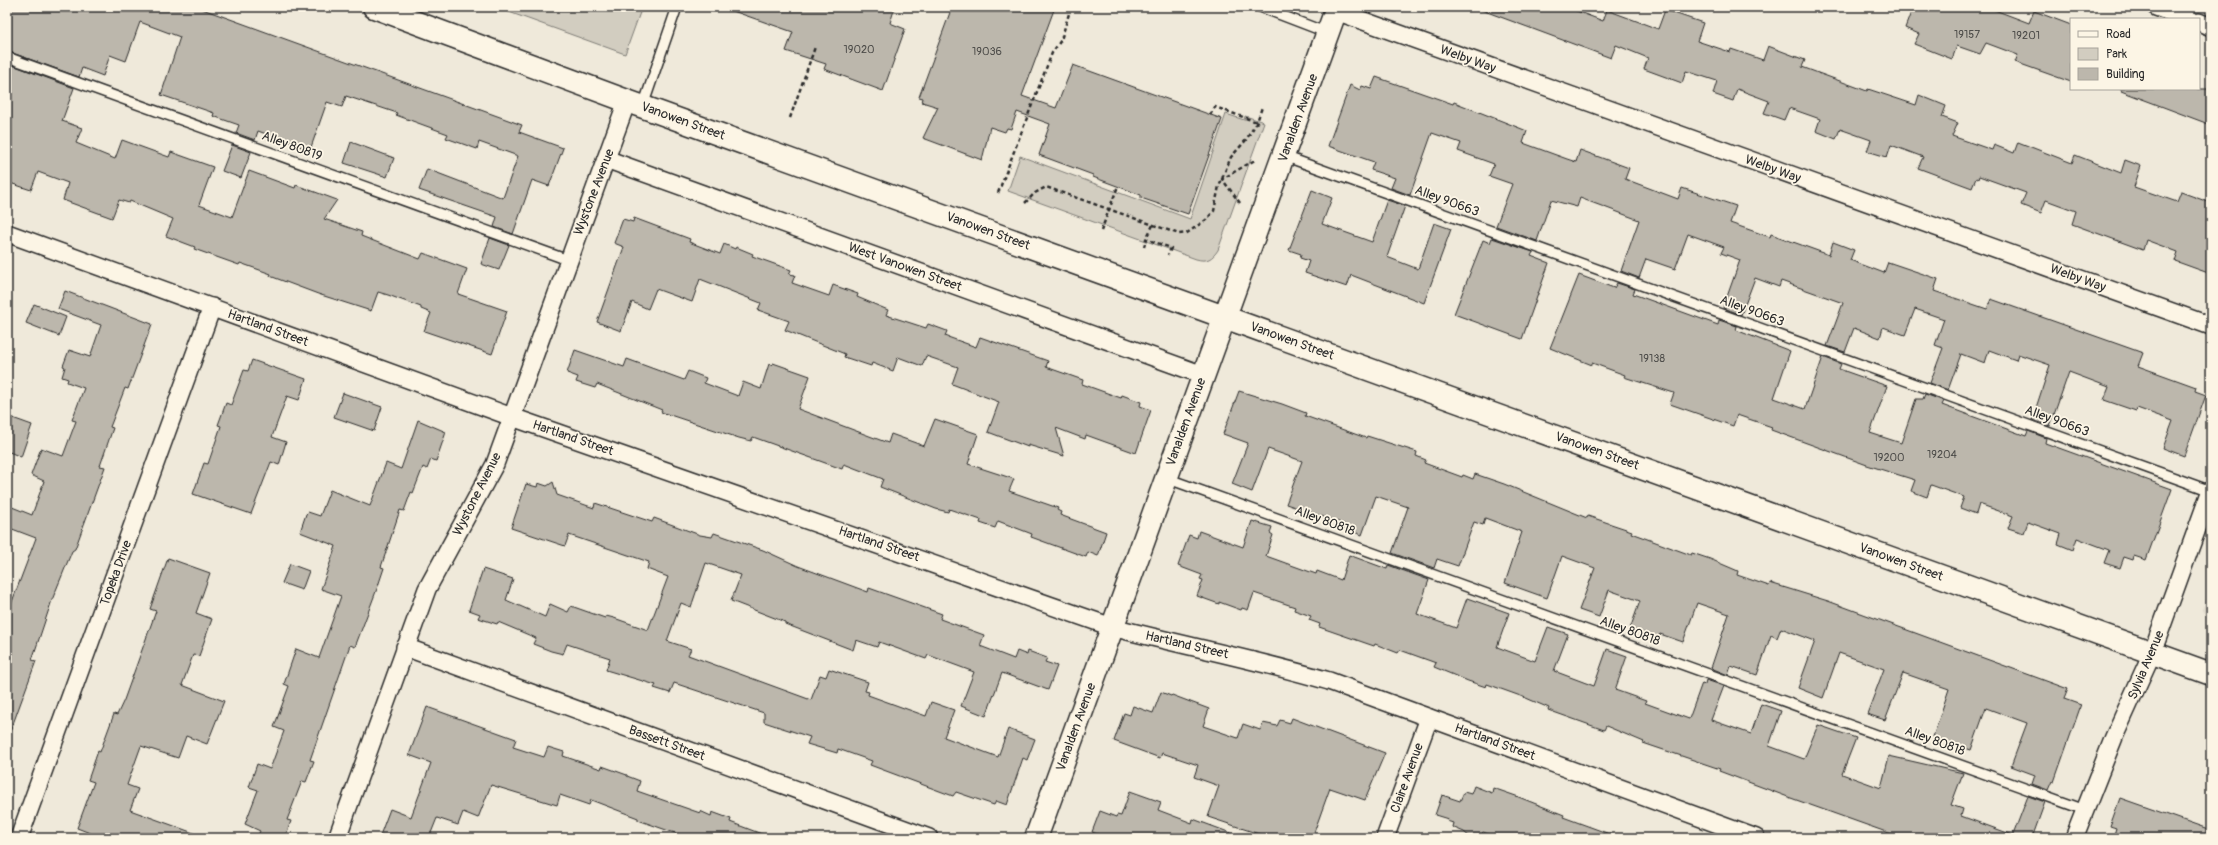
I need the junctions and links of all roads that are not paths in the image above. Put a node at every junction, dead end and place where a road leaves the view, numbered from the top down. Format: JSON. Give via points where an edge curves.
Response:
{"nodes":[{"id":1,"x":374,"y":7,"type":"edge"},
{"id":2,"x":677,"y":7,"type":"edge"},
{"id":3,"x":1260,"y":7,"type":"edge"},
{"id":4,"x":2156,"y":7,"type":"edge"},
{"id":5,"x":1337,"y":9,"type":"edge"},
{"id":6,"x":2186,"y":18,"type":"edge"},
{"id":7,"x":2200,"y":22,"type":"edge"},
{"id":8,"x":2211,"y":27,"type":"edge"},
{"id":9,"x":1328,"y":32,"type":"junction"},
{"id":10,"x":7,"y":57,"type":"edge"},
{"id":11,"x":635,"y":103,"type":"junction"},
{"id":12,"x":1284,"y":156,"type":"junction"},
{"id":13,"x":606,"y":159,"type":"junction"},
{"id":14,"x":7,"y":233,"type":"edge"},
{"id":15,"x":568,"y":260,"type":"junction"},
{"id":16,"x":212,"y":307,"type":"junction"},
{"id":17,"x":1225,"y":316,"type":"junction"},
{"id":18,"x":2211,"y":326,"type":"edge"},
{"id":19,"x":1203,"y":375,"type":"junction"},
{"id":20,"x":512,"y":417,"type":"junction"},
{"id":21,"x":1166,"y":478,"type":"junction"},
{"id":22,"x":2211,"y":491,"type":"edge"},
{"id":23,"x":1112,"y":627,"type":"junction"},
{"id":24,"x":405,"y":647,"type":"junction"},
{"id":25,"x":2152,"y":653,"type":"junction"},
{"id":26,"x":2211,"y":674,"type":"edge"},
{"id":27,"x":1430,"y":718,"type":"junction"},
{"id":28,"x":2085,"y":810,"type":"junction"},
{"id":29,"x":1738,"y":835,"type":"edge"},
{"id":30,"x":19,"y":838,"type":"edge"},
{"id":31,"x":337,"y":838,"type":"edge"},
{"id":32,"x":929,"y":838,"type":"edge"},
{"id":33,"x":1036,"y":838,"type":"edge"},
{"id":34,"x":1385,"y":838,"type":"edge"},
{"id":35,"x":1756,"y":838,"type":"edge"},
{"id":36,"x":2074,"y":838,"type":"edge"}],
"edges":[{"from":1,"to":11,"type":"main road","name":"Vanowen Street"},
{"from":2,"to":11,"type":"lane"},
{"from":3,"to":9,"type":"lane"},
{"from":4,"to":6,"type":"street"},
{"from":5,"to":9,"type":"main road","name":"Vanalden Avenue"},
{"from":5,"to":18,"type":"street","name":"Welby Way"},
{"from":7,"to":8,"type":"street"},
{"from":9,"to":12,"type":"main road","name":"Vanalden Avenue"},
{"from":10,"to":15,"type":"lane","name":"Alley 80819"},
{"from":11,"to":13,"type":"street","name":"Wystone Avenue"},
{"from":11,"to":17,"type":"main road","name":"Vanowen Street"},
{"from":12,"to":17,"type":"main road","name":"Vanalden Avenue"},
{"from":12,"to":22,"type":"lane","name":"Alley 90663"},
{"from":13,"to":15,"type":"street","name":"Wystone Avenue"},
{"from":13,"to":19,"type":"street","name":"West Vanowen Street"},
{"from":14,"to":16,"type":"street","name":"Hartland Street"},
{"from":15,"to":20,"type":"street","name":"Wystone Avenue"},
{"from":16,"to":20,"type":"street","name":"Hartland Street"},
{"from":16,"to":30,"type":"street","name":"Topeka Drive"},
{"from":17,"to":19,"type":"main road","name":"Vanalden Avenue"},
{"from":17,"to":25,"type":"main road","name":"Vanowen Street"},
{"from":19,"to":21,"type":"main road","name":"Vanalden Avenue"},
{"from":20,"to":23,"type":"street","name":"Hartland Street"},
{"from":20,"to":24,"type":"street","name":"Wystone Avenue","via":[[495,464],[426,589]]},
{"from":21,"to":23,"type":"main road","name":"Vanalden Avenue"},
{"from":21,"to":28,"type":"lane","name":"Alley 80818"},
{"from":22,"to":25,"type":"street","name":"Sylvia Avenue"},
{"from":23,"to":27,"type":"street","name":"Hartland Street","via":[[1278,666],[1329,681]]},
{"from":23,"to":33,"type":"main road","name":"Vanalden Avenue"},
{"from":24,"to":31,"type":"street","name":"Wystone Avenue"},
{"from":24,"to":32,"type":"street","name":"Bassett Street"},
{"from":25,"to":26,"type":"main road","name":"Vanowen Street"},
{"from":25,"to":28,"type":"street","name":"Sylvia Avenue"},
{"from":27,"to":29,"type":"street","name":"Hartland Street"},
{"from":27,"to":34,"type":"street","name":"Claire Avenue"},
{"from":28,"to":36,"type":"street","name":"Sylvia Avenue"},
{"from":29,"to":35,"type":"street","name":"Hartland Street"}]}
